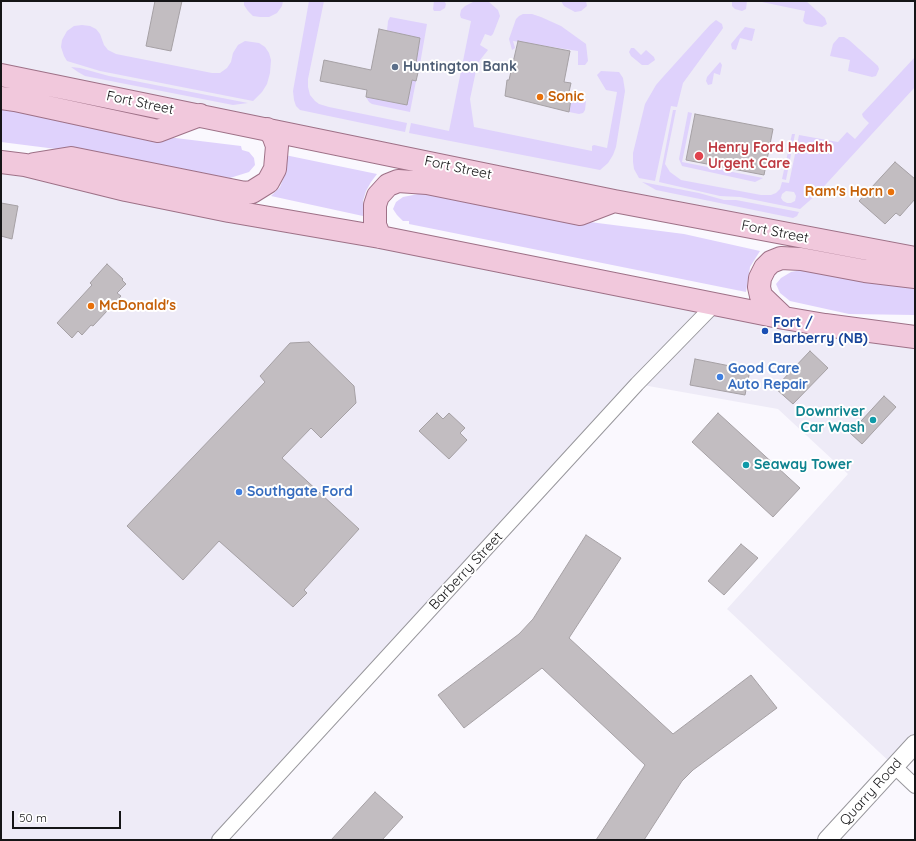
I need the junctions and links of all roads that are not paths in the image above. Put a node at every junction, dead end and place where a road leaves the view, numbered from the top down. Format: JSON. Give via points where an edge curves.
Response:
{"nodes":[{"id":1,"x":1,"y":75,"type":"edge"},
{"id":2,"x":1,"y":98,"type":"edge"},
{"id":3,"x":200,"y":115,"type":"junction"},
{"id":4,"x":267,"y":129,"type":"junction"},
{"id":5,"x":1,"y":162,"type":"edge"},
{"id":6,"x":25,"y":165,"type":"junction"},
{"id":7,"x":614,"y":201,"type":"junction"},
{"id":8,"x":380,"y":237,"type":"junction"},
{"id":9,"x":915,"y":258,"type":"edge"},
{"id":10,"x":915,"y":277,"type":"edge"},
{"id":11,"x":715,"y":304,"type":"junction"},
{"id":12,"x":784,"y":318,"type":"junction"},
{"id":13,"x":915,"y":328,"type":"edge"},
{"id":14,"x":881,"y":332,"type":"junction"},
{"id":15,"x":915,"y":337,"type":"edge"},
{"id":16,"x":915,"y":744,"type":"edge"},
{"id":17,"x":895,"y":767,"type":"junction"},
{"id":18,"x":915,"y":786,"type":"edge"},
{"id":19,"x":219,"y":840,"type":"edge"},
{"id":20,"x":827,"y":840,"type":"edge"}],
"edges":[{"from":1,"to":3,"type":"main road","name":"Fort Street"},
{"from":2,"to":3,"type":"main road","via":[[158,131]]},
{"from":3,"to":4,"type":"main road","name":"Fort Street"},
{"from":4,"to":6,"type":"main road","via":[[273,135],[277,146],[275,168],[268,182],[252,192],[245,193],[71,158]]},
{"from":4,"to":7,"type":"main road","name":"Fort Street"},
{"from":5,"to":6,"type":"main road"},
{"from":6,"to":8,"type":"main road","via":[[222,210]]},
{"from":7,"to":8,"type":"main road","via":[[580,214],[427,183],[398,181],[388,185],[378,196],[375,205],[376,225]]},
{"from":7,"to":9,"type":"main road","name":"Fort Street"},
{"from":8,"to":11,"type":"main road"},
{"from":10,"to":12,"type":"main road","via":[[781,258],[765,268],[760,278],[760,287],[761,296]]},
{"from":11,"to":12,"type":"main road"},
{"from":11,"to":19,"type":"street","name":"Barberry Street","via":[[637,384]]},
{"from":12,"to":14,"type":"main road"},
{"from":13,"to":14,"type":"main road"},
{"from":14,"to":15,"type":"main road"},
{"from":16,"to":17,"type":"street","name":"Quarry Road"},
{"from":17,"to":18,"type":"street"},
{"from":17,"to":20,"type":"street","name":"Quarry Road"}]}
